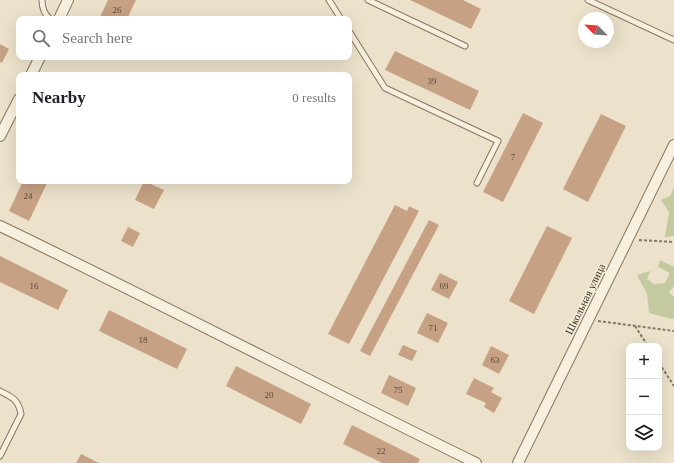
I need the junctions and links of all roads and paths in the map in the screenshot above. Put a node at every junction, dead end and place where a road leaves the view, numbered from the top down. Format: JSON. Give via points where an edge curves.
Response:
{"nodes":[{"id":1,"x":42,"y":0,"type":"edge"},
{"id":2,"x":68,"y":0,"type":"edge"},
{"id":3,"x":329,"y":0,"type":"edge"},
{"id":4,"x":368,"y":0,"type":"edge"},
{"id":5,"x":588,"y":0,"type":"edge"},
{"id":6,"x":46,"y":16,"type":"edge"},
{"id":7,"x":60,"y":16,"type":"edge"},
{"id":8,"x":339,"y":16,"type":"edge"},
{"id":9,"x":352,"y":36,"type":"edge"},
{"id":10,"x":674,"y":40,"type":"edge"},
{"id":11,"x":465,"y":46,"type":"dead end"},
{"id":12,"x":38,"y":60,"type":"edge"},
{"id":13,"x":32,"y":72,"type":"edge"},
{"id":14,"x":16,"y":105,"type":"edge"},
{"id":15,"x":0,"y":136,"type":"edge"},
{"id":16,"x":674,"y":145,"type":"edge"},
{"id":17,"x":477,"y":183,"type":"dead end"},
{"id":18,"x":0,"y":226,"type":"edge"},
{"id":19,"x":628,"y":240,"type":"junction"},
{"id":20,"x":674,"y":242,"type":"edge"},
{"id":21,"x":588,"y":320,"type":"junction"},
{"id":22,"x":635,"y":326,"type":"junction"},
{"id":23,"x":674,"y":331,"type":"edge"},
{"id":24,"x":646,"y":343,"type":"edge"},
{"id":25,"x":662,"y":368,"type":"edge"},
{"id":26,"x":674,"y":386,"type":"edge"},
{"id":27,"x":0,"y":392,"type":"edge"},
{"id":28,"x":0,"y":456,"type":"edge"},
{"id":29,"x":476,"y":463,"type":"edge"},
{"id":30,"x":518,"y":463,"type":"edge"}],
"edges":[{"from":1,"to":6,"type":"lane"},
{"from":2,"to":7,"type":"street"},
{"from":3,"to":8,"type":"lane"},
{"from":4,"to":11,"type":"lane"},
{"from":5,"to":10,"type":"lane"},
{"from":9,"to":17,"type":"lane","via":[[385,88],[498,142]]},
{"from":12,"to":13,"type":"street"},
{"from":14,"to":15,"type":"street"},
{"from":16,"to":19,"type":"street","name":"Школьная улица"},
{"from":18,"to":29,"type":"street"},
{"from":19,"to":20,"type":"path"},
{"from":19,"to":21,"type":"street","name":"Школьная улица"},
{"from":21,"to":22,"type":"path"},
{"from":21,"to":30,"type":"street","name":"Школьная улица"},
{"from":22,"to":23,"type":"path"},
{"from":22,"to":24,"type":"path"},
{"from":25,"to":26,"type":"path"},
{"from":27,"to":28,"type":"lane","via":[[15,399],[21,414]]}]}
